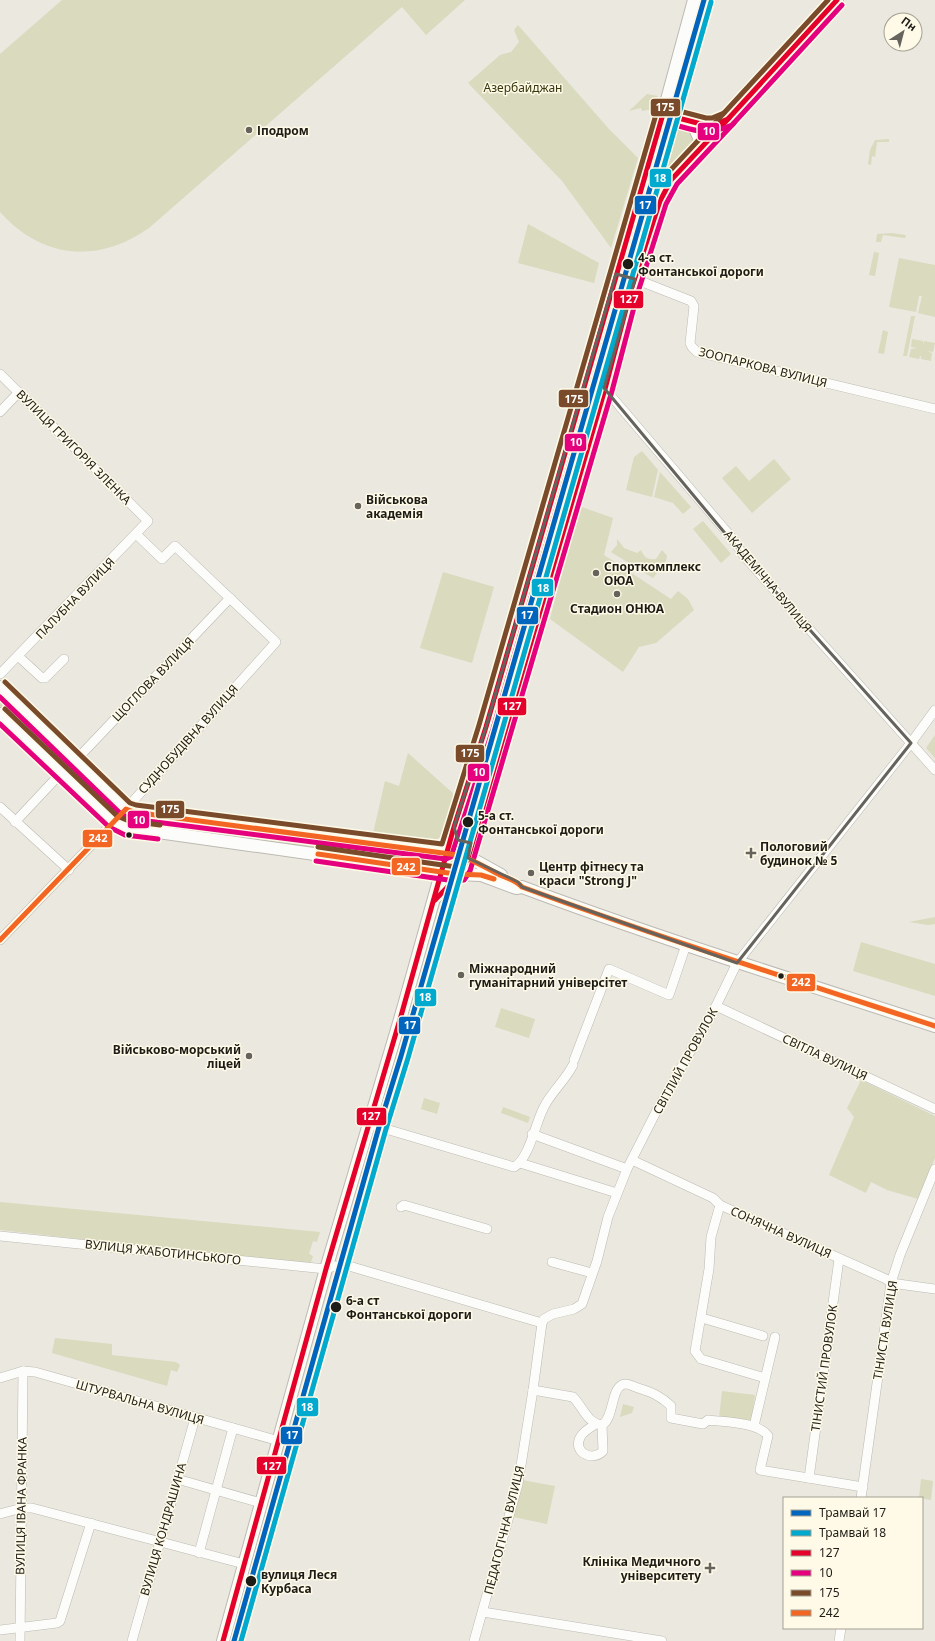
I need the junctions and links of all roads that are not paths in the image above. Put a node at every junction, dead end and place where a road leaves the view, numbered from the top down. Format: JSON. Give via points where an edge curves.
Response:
{"nodes":[{"id":1,"x":694,"y":0,"type":"edge"},
{"id":2,"x":837,"y":0,"type":"edge"},
{"id":3,"x":663,"y":114,"type":"junction"},
{"id":4,"x":728,"y":119,"type":"junction"},
{"id":5,"x":692,"y":122,"type":"junction"},
{"id":6,"x":701,"y":150,"type":"junction"},
{"id":7,"x":616,"y":274,"type":"junction"},
{"id":8,"x":635,"y":279,"type":"junction"},
{"id":9,"x":0,"y":374,"type":"edge"},
{"id":10,"x":605,"y":389,"type":"junction"},
{"id":11,"x":19,"y":392,"type":"junction"},
{"id":12,"x":935,"y":409,"type":"edge"},
{"id":13,"x":0,"y":412,"type":"edge"},
{"id":14,"x":148,"y":520,"type":"joint"},
{"id":15,"x":136,"y":534,"type":"junction"},
{"id":16,"x":230,"y":598,"type":"junction"},
{"id":17,"x":18,"y":656,"type":"junction"},
{"id":18,"x":64,"y":659,"type":"dead end"},
{"id":19,"x":0,"y":674,"type":"edge"},
{"id":20,"x":0,"y":687,"type":"edge"},
{"id":21,"x":935,"y":710,"type":"edge"},
{"id":22,"x":0,"y":714,"type":"edge"},
{"id":23,"x":911,"y":744,"type":"junction"},
{"id":24,"x":76,"y":760,"type":"junction"},
{"id":25,"x":935,"y":770,"type":"edge"},
{"id":26,"x":61,"y":773,"type":"junction"},
{"id":27,"x":0,"y":807,"type":"edge"},
{"id":28,"x":126,"y":809,"type":"junction"},
{"id":29,"x":15,"y":822,"type":"junction"},
{"id":30,"x":113,"y":822,"type":"junction"},
{"id":31,"x":453,"y":831,"type":"junction"},
{"id":32,"x":473,"y":837,"type":"junction"},
{"id":33,"x":428,"y":850,"type":"junction"},
{"id":34,"x":447,"y":852,"type":"junction"},
{"id":35,"x":468,"y":858,"type":"junction"},
{"id":36,"x":424,"y":869,"type":"junction"},
{"id":37,"x":69,"y":870,"type":"junction"},
{"id":38,"x":442,"y":872,"type":"junction"},
{"id":39,"x":460,"y":874,"type":"junction"},
{"id":40,"x":522,"y":887,"type":"junction"},
{"id":41,"x":435,"y":898,"type":"junction"},
{"id":42,"x":0,"y":939,"type":"edge"},
{"id":43,"x":686,"y":945,"type":"junction"},
{"id":44,"x":737,"y":963,"type":"junction"},
{"id":45,"x":716,"y":1006,"type":"junction"},
{"id":46,"x":935,"y":1026,"type":"edge"},
{"id":47,"x":935,"y":1109,"type":"edge"},
{"id":48,"x":369,"y":1124,"type":"junction"},
{"id":49,"x":532,"y":1134,"type":"junction"},
{"id":50,"x":632,"y":1160,"type":"junction"},
{"id":51,"x":517,"y":1165,"type":"junction"},
{"id":52,"x":627,"y":1169,"type":"junction"},
{"id":53,"x":935,"y":1169,"type":"edge"},
{"id":54,"x":617,"y":1193,"type":"junction"},
{"id":55,"x":720,"y":1205,"type":"junction"},
{"id":56,"x":401,"y":1206,"type":"dead end"},
{"id":57,"x":487,"y":1229,"type":"dead end"},
{"id":58,"x":0,"y":1236,"type":"edge"},
{"id":59,"x":839,"y":1258,"type":"junction"},
{"id":60,"x":552,"y":1262,"type":"dead end"},
{"id":61,"x":326,"y":1269,"type":"junction"},
{"id":62,"x":592,"y":1273,"type":"junction"},
{"id":63,"x":891,"y":1283,"type":"junction"},
{"id":64,"x":935,"y":1288,"type":"edge"},
{"id":65,"x":702,"y":1318,"type":"junction"},
{"id":66,"x":543,"y":1321,"type":"junction"},
{"id":67,"x":763,"y":1336,"type":"dead end"},
{"id":68,"x":775,"y":1338,"type":"dead end"},
{"id":69,"x":23,"y":1372,"type":"junction"},
{"id":70,"x":0,"y":1378,"type":"edge"},
{"id":71,"x":765,"y":1378,"type":"junction"},
{"id":72,"x":533,"y":1390,"type":"junction"},
{"id":73,"x":195,"y":1418,"type":"junction"},
{"id":74,"x":754,"y":1426,"type":"junction"},
{"id":75,"x":233,"y":1428,"type":"junction"},
{"id":76,"x":279,"y":1441,"type":"junction"},
{"id":77,"x":809,"y":1478,"type":"junction"},
{"id":78,"x":177,"y":1479,"type":"junction"},
{"id":79,"x":862,"y":1487,"type":"junction"},
{"id":80,"x":216,"y":1490,"type":"junction"},
{"id":81,"x":860,"y":1497,"type":"edge"},
{"id":82,"x":261,"y":1503,"type":"junction"},
{"id":83,"x":22,"y":1508,"type":"junction"},
{"id":84,"x":0,"y":1514,"type":"edge"},
{"id":85,"x":91,"y":1523,"type":"junction"},
{"id":86,"x":160,"y":1543,"type":"junction"},
{"id":87,"x":199,"y":1553,"type":"junction"},
{"id":88,"x":244,"y":1564,"type":"junction"},
{"id":89,"x":483,"y":1612,"type":"junction"},
{"id":90,"x":19,"y":1627,"type":"junction"},
{"id":91,"x":841,"y":1629,"type":"edge"},
{"id":92,"x":0,"y":1630,"type":"edge"},
{"id":93,"x":620,"y":1638,"type":"edge"},
{"id":94,"x":20,"y":1641,"type":"edge"},
{"id":95,"x":132,"y":1641,"type":"edge"},
{"id":96,"x":223,"y":1641,"type":"edge"},
{"id":97,"x":474,"y":1641,"type":"edge"},
{"id":98,"x":662,"y":1641,"type":"edge"},
{"id":99,"x":839,"y":1641,"type":"edge"}],
"edges":[{"from":1,"to":3,"type":"main road"},
{"from":2,"to":4,"type":"main road"},
{"from":3,"to":5,"type":"main road"},
{"from":3,"to":7,"type":"main road"},
{"from":4,"to":5,"type":"main road","via":[[714,125]]},
{"from":4,"to":6,"type":"main road"},
{"from":5,"to":6,"type":"main road","via":[[701,142]]},
{"from":6,"to":8,"type":"main road","via":[[671,180],[660,201]]},
{"from":7,"to":8,"type":"street","name":"ЗООПАРКОВА ВУЛИЦЯ"},
{"from":7,"to":31,"type":"main road","via":[[486,727]]},
{"from":8,"to":10,"type":"main road"},
{"from":8,"to":12,"type":"street","name":"ЗООПАРКОВА ВУЛИЦЯ","via":[[693,302],[690,343],[697,352]]},
{"from":9,"to":11,"type":"street","name":"ВУЛИЦЯ ГРИГОРІЯ ЗЛЕНКА"},
{"from":10,"to":23,"type":"street","name":"АКАДЕМІЧНА ВУЛИЦЯ","via":[[732,538],[744,556]]},
{"from":10,"to":32,"type":"main road"},
{"from":11,"to":13,"type":"street"},
{"from":11,"to":14,"type":"street","name":"ВУЛИЦЯ ГРИГОРІЯ ЗЛЕНКА"},
{"from":14,"to":15,"type":"street","name":"ПАЛУБНА ВУЛИЦЯ"},
{"from":15,"to":16,"type":"street","via":[[162,559],[175,546]]},
{"from":15,"to":17,"type":"street","name":"ПАЛУБНА ВУЛИЦЯ"},
{"from":16,"to":24,"type":"street","name":"ЩОГЛОВА ВУЛИЦЯ"},
{"from":16,"to":28,"type":"street","name":"СУДНОБУДІВНА ВУЛИЦЯ","via":[[276,642]]},
{"from":17,"to":18,"type":"street","via":[[42,678]]},
{"from":17,"to":19,"type":"street","name":"ПАЛУБНА ВУЛИЦЯ"},
{"from":20,"to":24,"type":"main road"},
{"from":21,"to":23,"type":"street","name":"СВІТЛИЙ ПРОВУЛОК"},
{"from":22,"to":26,"type":"main road"},
{"from":23,"to":25,"type":"street","name":"АКАДЕМІЧНА ВУЛИЦЯ"},
{"from":23,"to":44,"type":"street","name":"СВІТЛИЙ ПРОВУЛОК"},
{"from":24,"to":28,"type":"main road"},
{"from":26,"to":29,"type":"street"},
{"from":26,"to":30,"type":"main road"},
{"from":27,"to":29,"type":"street"},
{"from":28,"to":30,"type":"street","name":"СУДНОБУДІВНА ВУЛИЦЯ"},
{"from":28,"to":33,"type":"main road","via":[[192,820]]},
{"from":29,"to":37,"type":"street"},
{"from":30,"to":36,"type":"main road","via":[[127,828]]},
{"from":30,"to":37,"type":"street","name":"СУДНОБУДІВНА ВУЛИЦЯ"},
{"from":31,"to":32,"type":"main road","via":[[456,838],[462,842]]},
{"from":31,"to":34,"type":"main road"},
{"from":32,"to":35,"type":"main road"},
{"from":33,"to":34,"type":"main road"},
{"from":33,"to":36,"type":"main road","via":[[433,860],[429,867]]},
{"from":34,"to":35,"type":"main road"},
{"from":34,"to":38,"type":"main road"},
{"from":35,"to":39,"type":"main road"},
{"from":35,"to":40,"type":"main road","via":[[518,882]]},
{"from":36,"to":38,"type":"main road"},
{"from":37,"to":42,"type":"street","name":"СУДНОБУДІВНА ВУЛИЦЯ"},
{"from":38,"to":39,"type":"main road"},
{"from":38,"to":41,"type":"main road"},
{"from":39,"to":40,"type":"main road","via":[[480,875],[516,888]]},
{"from":39,"to":41,"type":"main road"},
{"from":40,"to":43,"type":"main road","via":[[589,913]]},
{"from":41,"to":48,"type":"main road"},
{"from":43,"to":44,"type":"main road"},
{"from":43,"to":49,"type":"street","via":[[669,995],[609,969],[567,1077],[543,1108]]},
{"from":44,"to":45,"type":"street","name":"СВІТЛИЙ ПРОВУЛОК"},
{"from":44,"to":46,"type":"main road"},
{"from":45,"to":47,"type":"street","name":"СВІТЛА ВУЛИЦЯ"},
{"from":45,"to":50,"type":"street","name":"СВІТЛИЙ ПРОВУЛОК"},
{"from":48,"to":51,"type":"street"},
{"from":48,"to":61,"type":"main road"},
{"from":49,"to":51,"type":"street","via":[[525,1155]]},
{"from":49,"to":52,"type":"street"},
{"from":50,"to":52,"type":"street","name":"СВІТЛИЙ ПРОВУЛОК"},
{"from":50,"to":55,"type":"street","name":"СОНЯЧНА ВУЛИЦЯ","via":[[712,1198]]},
{"from":51,"to":54,"type":"street"},
{"from":52,"to":54,"type":"street","name":"СВІТЛИЙ ПРОВУЛОК"},
{"from":53,"to":63,"type":"street","name":"ТІНИСТА ВУЛИЦЯ"},
{"from":54,"to":62,"type":"street","name":"СВІТЛИЙ ПРОВУЛОК"},
{"from":55,"to":59,"type":"street","name":"СОНЯЧНА ВУЛИЦЯ"},
{"from":55,"to":65,"type":"street","via":[[711,1237]]},
{"from":56,"to":57,"type":"street"},
{"from":58,"to":61,"type":"street","name":"ВУЛИЦЯ ЖАБОТИНСЬКОГО"},
{"from":59,"to":63,"type":"street","name":"СОНЯЧНА ВУЛИЦЯ"},
{"from":59,"to":77,"type":"street","name":"ТІНИСТИЙ ПРОВУЛОК"},
{"from":60,"to":62,"type":"street"},
{"from":61,"to":66,"type":"street","name":"ВУЛИЦЯ ЖАБОТИНСЬКОГО","via":[[349,1266]]},
{"from":61,"to":76,"type":"main road"},
{"from":62,"to":66,"type":"street","name":"СВІТЛИЙ ПРОВУЛОК","via":[[582,1304],[574,1310],[553,1314]]},
{"from":63,"to":64,"type":"street","name":"СОНЯЧНА ВУЛИЦЯ"},
{"from":63,"to":79,"type":"street","name":"ТІНИСТА ВУЛИЦЯ"},
{"from":65,"to":67,"type":"street"},
{"from":65,"to":71,"type":"street","via":[[697,1356]]},
{"from":66,"to":72,"type":"street","name":"ПЕДАГОГІЧНА ВУЛИЦЯ"},
{"from":68,"to":71,"type":"street"},
{"from":69,"to":70,"type":"street","name":"ШТУРВАЛЬНА ВУЛИЦЯ"},
{"from":69,"to":73,"type":"street","name":"ШТУРВАЛЬНА ВУЛИЦЯ","via":[[35,1372]]},
{"from":69,"to":83,"type":"street","name":"ВУЛИЦЯ ІВАНА ФРАНКА"},
{"from":71,"to":74,"type":"street"},
{"from":72,"to":74,"type":"street","via":[[573,1397],[589,1419],[599,1424],[608,1419],[619,1386],[626,1384],[655,1394],[664,1400],[671,1406],[671,1418],[703,1424],[708,1420]]},
{"from":72,"to":89,"type":"street","name":"ПЕДАГОГІЧНА ВУЛИЦЯ","via":[[518,1484]]},
{"from":73,"to":75,"type":"street","name":"ШТУРВАЛЬНА ВУЛИЦЯ"},
{"from":73,"to":78,"type":"street","name":"ВУЛИЦЯ КОНДРАШИНА"},
{"from":74,"to":77,"type":"street","via":[[765,1431],[768,1436],[760,1470]]},
{"from":75,"to":76,"type":"street","name":"ШТУРВАЛЬНА ВУЛИЦЯ"},
{"from":75,"to":80,"type":"street"},
{"from":76,"to":82,"type":"main road"},
{"from":77,"to":79,"type":"street"},
{"from":78,"to":80,"type":"street"},
{"from":78,"to":86,"type":"street","name":"ВУЛИЦЯ КОНДРАШИНА"},
{"from":79,"to":81,"type":"street","name":"ТІНИСТА ВУЛИЦЯ"},
{"from":80,"to":82,"type":"street"},
{"from":80,"to":87,"type":"street"},
{"from":82,"to":88,"type":"main road"},
{"from":83,"to":84,"type":"street"},
{"from":83,"to":85,"type":"street","via":[[32,1508]]},
{"from":83,"to":90,"type":"street","name":"ВУЛИЦЯ ІВАНА ФРАНКА"},
{"from":85,"to":86,"type":"street"},
{"from":85,"to":90,"type":"street","via":[[60,1621]]},
{"from":86,"to":87,"type":"street"},
{"from":86,"to":95,"type":"street","name":"ВУЛИЦЯ КОНДРАШИНА"},
{"from":87,"to":88,"type":"street"},
{"from":88,"to":96,"type":"main road"},
{"from":89,"to":93,"type":"street"},
{"from":89,"to":97,"type":"street","name":"ПЕДАГОГІЧНА ВУЛИЦЯ"},
{"from":90,"to":92,"type":"street"},
{"from":90,"to":94,"type":"street","name":"ВУЛИЦЯ ІВАНА ФРАНКА"},
{"from":91,"to":99,"type":"street"},
{"from":93,"to":98,"type":"street"}]}
